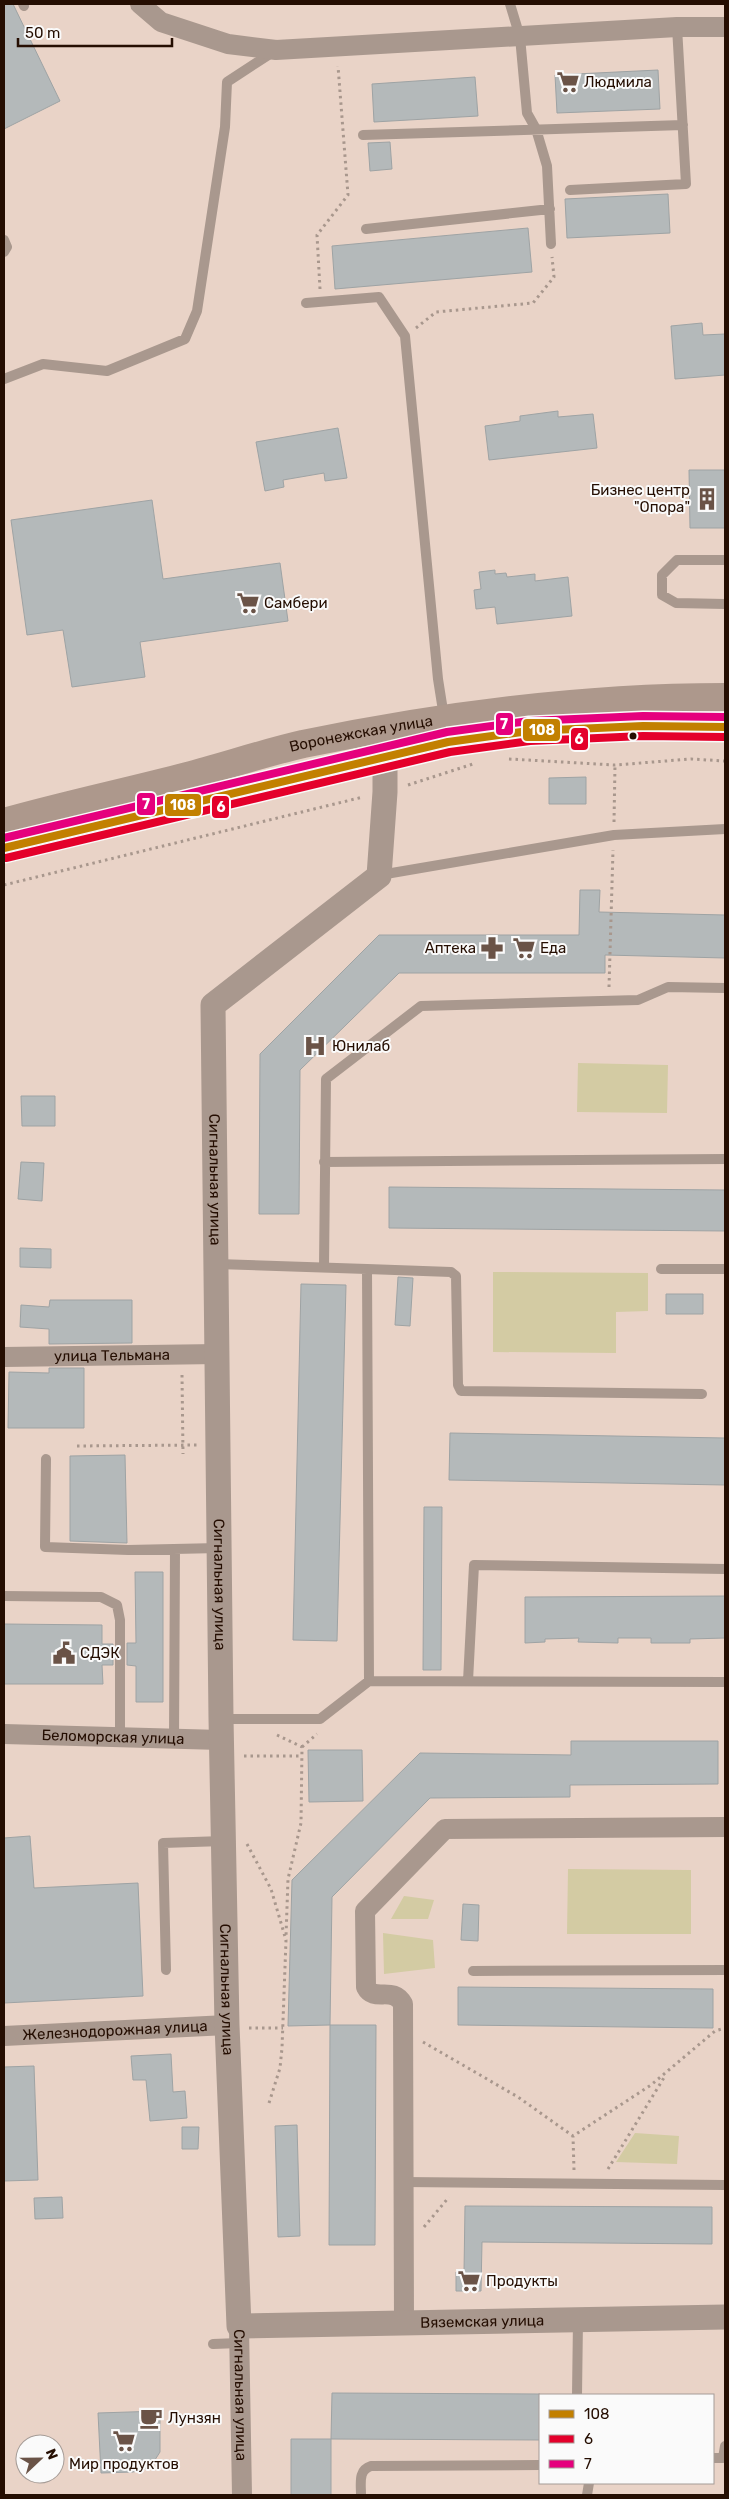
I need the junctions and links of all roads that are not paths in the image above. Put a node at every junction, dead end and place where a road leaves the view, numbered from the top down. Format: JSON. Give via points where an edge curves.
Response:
{"nodes":[{"id":1,"x":140,"y":4,"type":"edge"},
{"id":2,"x":510,"y":4,"type":"edge"},
{"id":3,"x":677,"y":27,"type":"junction"},
{"id":4,"x":725,"y":27,"type":"edge"},
{"id":5,"x":520,"y":37,"type":"junction"},
{"id":6,"x":276,"y":50,"type":"junction"},
{"id":7,"x":682,"y":125,"type":"junction"},
{"id":8,"x":536,"y":129,"type":"junction"},
{"id":9,"x":363,"y":135,"type":"dead end"},
{"id":10,"x":570,"y":190,"type":"dead end"},
{"id":11,"x":550,"y":209,"type":"junction"},
{"id":12,"x":366,"y":229,"type":"dead end"},
{"id":13,"x":4,"y":240,"type":"edge"},
{"id":14,"x":551,"y":244,"type":"road end"},
{"id":15,"x":4,"y":252,"type":"edge"},
{"id":16,"x":306,"y":303,"type":"dead end"},
{"id":17,"x":4,"y":378,"type":"edge"},
{"id":18,"x":725,"y":560,"type":"edge"},
{"id":19,"x":725,"y":604,"type":"edge"},
{"id":20,"x":725,"y":697,"type":"edge"},
{"id":21,"x":725,"y":727,"type":"edge"},
{"id":22,"x":446,"y":730,"type":"junction"},
{"id":23,"x":384,"y":755,"type":"junction"},
{"id":24,"x":4,"y":822,"type":"edge"},
{"id":25,"x":725,"y":829,"type":"edge"},
{"id":26,"x":4,"y":848,"type":"edge"},
{"id":27,"x":379,"y":876,"type":"junction"},
{"id":28,"x":725,"y":988,"type":"edge"},
{"id":29,"x":725,"y":1159,"type":"edge"},
{"id":30,"x":324,"y":1162,"type":"junction"},
{"id":31,"x":217,"y":1264,"type":"junction"},
{"id":32,"x":324,"y":1267,"type":"junction"},
{"id":33,"x":367,"y":1269,"type":"junction"},
{"id":34,"x":661,"y":1269,"type":"dead end"},
{"id":35,"x":725,"y":1270,"type":"edge"},
{"id":36,"x":218,"y":1354,"type":"junction"},
{"id":37,"x":4,"y":1357,"type":"edge"},
{"id":38,"x":702,"y":1394,"type":"dead end"},
{"id":39,"x":46,"y":1459,"type":"dead end"},
{"id":40,"x":220,"y":1548,"type":"junction"},
{"id":41,"x":175,"y":1550,"type":"junction"},
{"id":42,"x":725,"y":1569,"type":"edge"},
{"id":43,"x":4,"y":1596,"type":"edge"},
{"id":44,"x":369,"y":1681,"type":"junction"},
{"id":45,"x":468,"y":1681,"type":"junction"},
{"id":46,"x":725,"y":1682,"type":"edge"},
{"id":47,"x":221,"y":1729,"type":"junction"},
{"id":48,"x":4,"y":1734,"type":"edge"},
{"id":49,"x":120,"y":1737,"type":"junction"},
{"id":50,"x":174,"y":1739,"type":"junction"},
{"id":51,"x":725,"y":1827,"type":"edge"},
{"id":52,"x":235,"y":1842,"type":"junction"},
{"id":53,"x":166,"y":1970,"type":"dead end"},
{"id":54,"x":725,"y":1970,"type":"edge"},
{"id":55,"x":473,"y":1971,"type":"dead end"},
{"id":56,"x":238,"y":2026,"type":"junction"},
{"id":57,"x":4,"y":2036,"type":"edge"},
{"id":58,"x":404,"y":2182,"type":"junction"},
{"id":59,"x":725,"y":2185,"type":"edge"},
{"id":60,"x":725,"y":2317,"type":"edge"},
{"id":61,"x":578,"y":2320,"type":"junction"},
{"id":62,"x":404,"y":2323,"type":"junction"},
{"id":63,"x":239,"y":2335,"type":"junction"},
{"id":64,"x":213,"y":2344,"type":"dead end"},
{"id":65,"x":577,"y":2394,"type":"edge"},
{"id":66,"x":725,"y":2446,"type":"edge"},
{"id":67,"x":714,"y":2458,"type":"edge"},
{"id":68,"x":539,"y":2465,"type":"edge"},
{"id":69,"x":242,"y":2495,"type":"edge"},
{"id":70,"x":361,"y":2495,"type":"edge"}],
"edges":[{"from":1,"to":6,"type":"street","via":[[161,22],[228,44]]},
{"from":2,"to":5,"type":"lane"},
{"from":3,"to":4,"type":"street"},
{"from":3,"to":5,"type":"street"},
{"from":3,"to":7,"type":"lane"},
{"from":5,"to":6,"type":"street"},
{"from":5,"to":8,"type":"lane","via":[[527,112]]},
{"from":6,"to":17,"type":"lane","via":[[227,82],[225,128],[198,310],[185,339],[107,371],[43,364]]},
{"from":7,"to":8,"type":"lane"},
{"from":7,"to":10,"type":"lane","via":[[686,184]]},
{"from":8,"to":9,"type":"lane"},
{"from":8,"to":11,"type":"lane","via":[[547,166]]},
{"from":11,"to":12,"type":"lane"},
{"from":11,"to":14,"type":"lane"},
{"from":13,"to":15,"type":"lane","via":[[7,247]]},
{"from":16,"to":22,"type":"lane","via":[[379,297],[406,336],[438,679]]},
{"from":18,"to":19,"type":"lane","via":[[677,560],[662,575],[662,595],[676,603]]},
{"from":20,"to":22,"type":"main road","name":"Воронежская улица","via":[[612,699],[514,708]]},
{"from":21,"to":22,"type":"main road","name":"Воронежская улица"},
{"from":22,"to":23,"type":"main road","name":"Воронежская улица"},
{"from":22,"to":24,"type":"main road","name":"Воронежская улица","via":[[302,744]]},
{"from":23,"to":26,"type":"main road","name":"Воронежская улица"},
{"from":23,"to":27,"type":"street","via":[[385,792]]},
{"from":25,"to":27,"type":"lane","via":[[614,835]]},
{"from":27,"to":31,"type":"street","name":"Сигнальная улица","via":[[214,1005]]},
{"from":28,"to":30,"type":"lane","via":[[668,987],[638,1000],[609,1002],[421,1006],[326,1079]]},
{"from":29,"to":30,"type":"lane"},
{"from":30,"to":32,"type":"lane"},
{"from":31,"to":32,"type":"lane"},
{"from":31,"to":36,"type":"street","name":"Сигнальная улица"},
{"from":32,"to":33,"type":"lane"},
{"from":33,"to":38,"type":"lane","via":[[451,1272],[456,1276],[458,1385],[461,1391]]},
{"from":33,"to":44,"type":"lane"},
{"from":34,"to":35,"type":"lane"},
{"from":36,"to":37,"type":"street","name":"улица Тельмана"},
{"from":36,"to":40,"type":"street","name":"Сигнальная улица"},
{"from":39,"to":41,"type":"lane","via":[[45,1547]]},
{"from":40,"to":41,"type":"lane"},
{"from":40,"to":47,"type":"street","name":"Сигнальная улица"},
{"from":41,"to":50,"type":"lane"},
{"from":42,"to":45,"type":"lane","via":[[474,1565]]},
{"from":43,"to":49,"type":"lane","via":[[101,1597],[116,1605],[120,1620]]},
{"from":44,"to":45,"type":"lane"},
{"from":44,"to":47,"type":"lane","via":[[320,1719]]},
{"from":45,"to":46,"type":"lane"},
{"from":47,"to":50,"type":"street","name":"Беломорская улица"},
{"from":47,"to":52,"type":"street","name":"Сигнальная улица"},
{"from":48,"to":49,"type":"street","name":"Беломорская улица"},
{"from":49,"to":50,"type":"street","name":"Беломорская улица"},
{"from":51,"to":58,"type":"street","via":[[445,1829],[365,1911],[368,1992],[393,1994],[403,2004]]},
{"from":52,"to":53,"type":"lane","via":[[163,1843]]},
{"from":52,"to":56,"type":"street","name":"Сигнальная улица"},
{"from":54,"to":55,"type":"lane"},
{"from":56,"to":57,"type":"street","name":"Железнодорожная улица"},
{"from":56,"to":63,"type":"street","name":"Сигнальная улица"},
{"from":58,"to":59,"type":"lane"},
{"from":58,"to":62,"type":"street"},
{"from":60,"to":61,"type":"street","name":"Вяземская улица"},
{"from":61,"to":62,"type":"street","name":"Вяземская улица"},
{"from":61,"to":65,"type":"lane"},
{"from":62,"to":63,"type":"street","name":"Вяземская улица"},
{"from":63,"to":64,"type":"lane"},
{"from":63,"to":69,"type":"street","name":"Сигнальная улица"},
{"from":66,"to":67,"type":"lane","via":[[723,2458]]},
{"from":68,"to":70,"type":"lane","via":[[371,2466],[361,2474]]}]}
